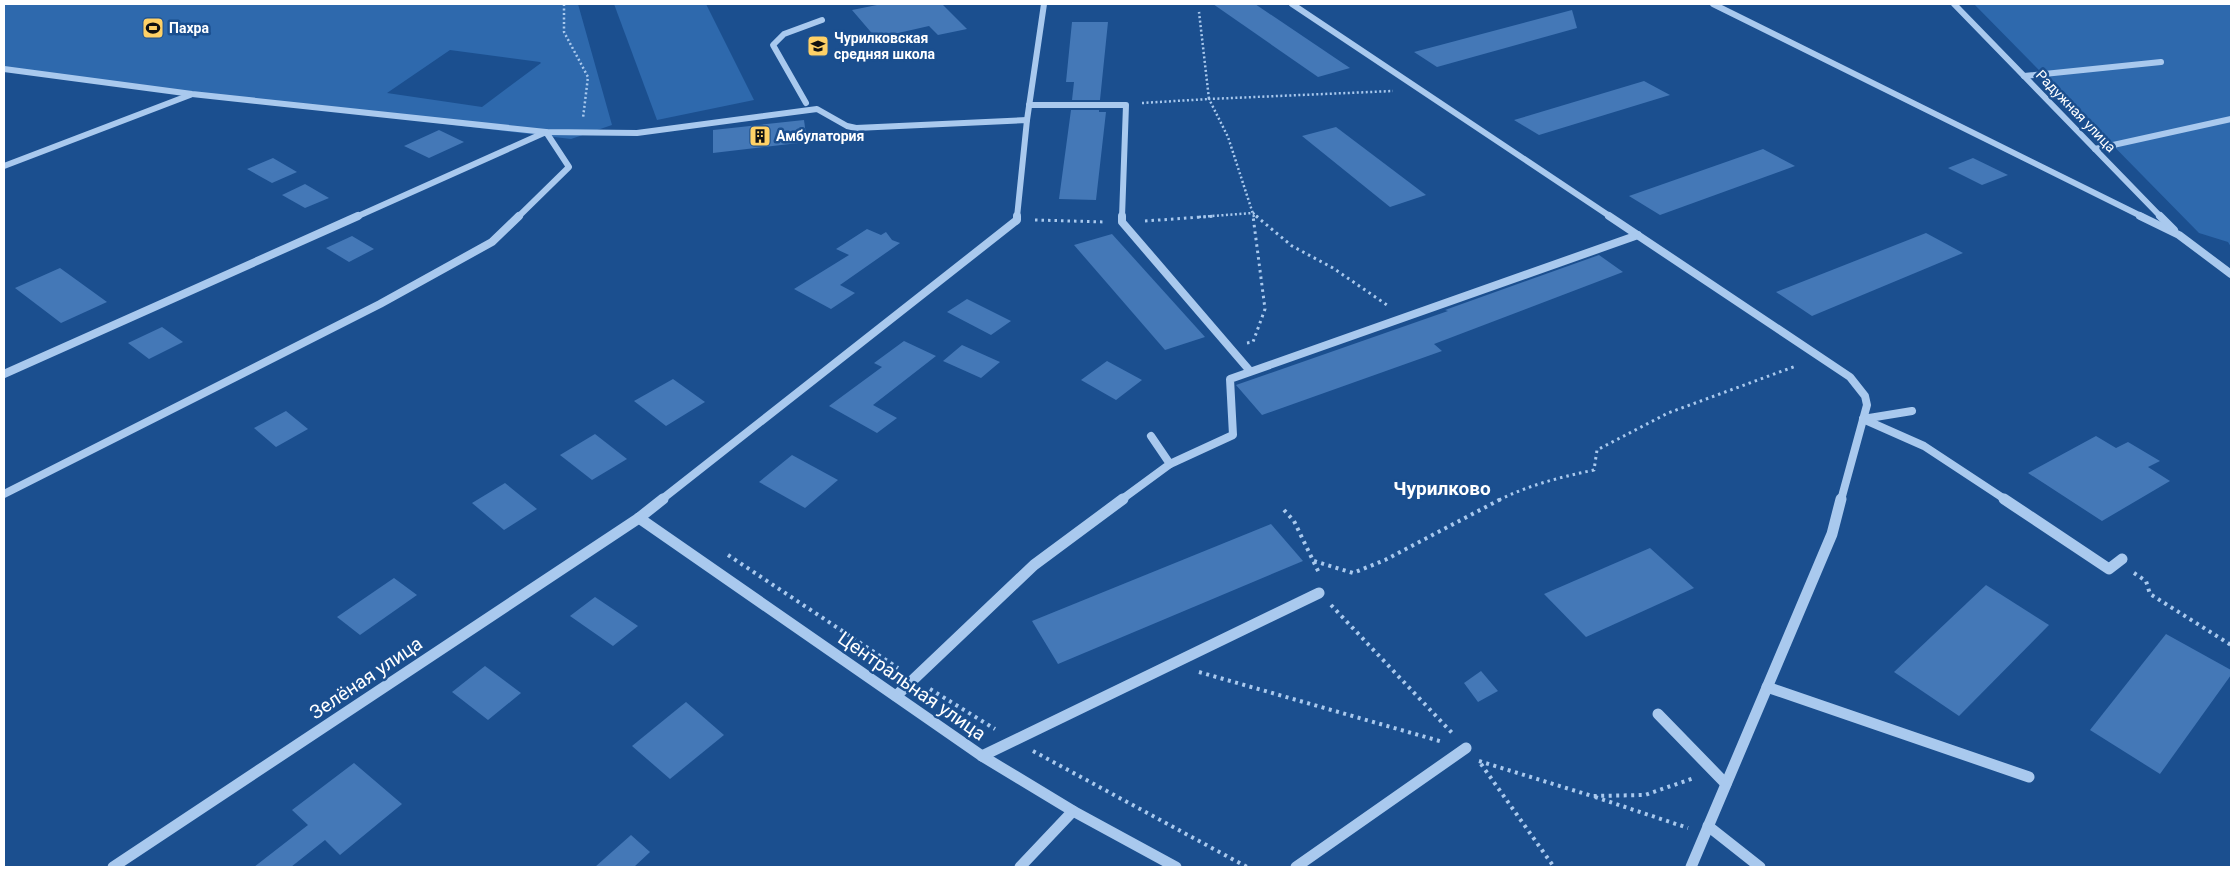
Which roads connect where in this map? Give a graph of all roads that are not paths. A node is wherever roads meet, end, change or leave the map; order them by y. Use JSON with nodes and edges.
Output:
{"nodes":[{"id":1,"x":1044,"y":4,"type":"edge"},
{"id":2,"x":1292,"y":4,"type":"edge"},
{"id":3,"x":1713,"y":4,"type":"edge"},
{"id":4,"x":1954,"y":4,"type":"edge"},
{"id":5,"x":822,"y":20,"type":"dead end"},
{"id":6,"x":2161,"y":62,"type":"dead end"},
{"id":7,"x":4,"y":69,"type":"edge"},
{"id":8,"x":19,"y":71,"type":"junction"},
{"id":9,"x":4,"y":76,"type":"edge"},
{"id":10,"x":2024,"y":76,"type":"junction"},
{"id":11,"x":192,"y":94,"type":"junction"},
{"id":12,"x":806,"y":102,"type":"dead end"},
{"id":13,"x":1029,"y":104,"type":"junction"},
{"id":14,"x":2231,"y":119,"type":"edge"},
{"id":15,"x":1027,"y":120,"type":"junction"},
{"id":16,"x":546,"y":132,"type":"junction"},
{"id":17,"x":2095,"y":149,"type":"junction"},
{"id":18,"x":4,"y":166,"type":"edge"},
{"id":19,"x":1638,"y":235,"type":"junction"},
{"id":20,"x":2179,"y":235,"type":"junction"},
{"id":21,"x":2231,"y":274,"type":"edge"},
{"id":22,"x":1402,"y":316,"type":"joint"},
{"id":23,"x":1250,"y":371,"type":"junction"},
{"id":24,"x":4,"y":374,"type":"edge"},
{"id":25,"x":1912,"y":411,"type":"dead end"},
{"id":26,"x":1863,"y":419,"type":"junction"},
{"id":27,"x":1151,"y":436,"type":"dead end"},
{"id":28,"x":1170,"y":464,"type":"junction"},
{"id":29,"x":4,"y":494,"type":"edge"},
{"id":30,"x":639,"y":518,"type":"junction"},
{"id":31,"x":2122,"y":559,"type":"dead end"},
{"id":32,"x":1319,"y":593,"type":"road end"},
{"id":33,"x":1767,"y":687,"type":"junction"},
{"id":34,"x":896,"y":696,"type":"junction"},
{"id":35,"x":1658,"y":714,"type":"dead end"},
{"id":36,"x":1466,"y":748,"type":"road end"},
{"id":37,"x":982,"y":756,"type":"junction"},
{"id":38,"x":2029,"y":777,"type":"dead end"},
{"id":39,"x":1726,"y":784,"type":"junction"},
{"id":40,"x":1073,"y":811,"type":"junction"},
{"id":41,"x":1708,"y":826,"type":"junction"},
{"id":42,"x":113,"y":867,"type":"edge"},
{"id":43,"x":1020,"y":867,"type":"edge"},
{"id":44,"x":1176,"y":867,"type":"edge"},
{"id":45,"x":1296,"y":867,"type":"edge"},
{"id":46,"x":1691,"y":867,"type":"edge"},
{"id":47,"x":1760,"y":867,"type":"edge"}],
"edges":[{"from":1,"to":13,"type":"street"},
{"from":2,"to":19,"type":"street"},
{"from":3,"to":20,"type":"street"},
{"from":4,"to":10,"type":"street","name":"Радужная улица"},
{"from":5,"to":12,"type":"street"},
{"from":6,"to":10,"type":"street"},
{"from":7,"to":8,"type":"street"},
{"from":8,"to":9,"type":"street"},
{"from":8,"to":11,"type":"street"},
{"from":10,"to":17,"type":"street","name":"Радужная улица"},
{"from":11,"to":16,"type":"street"},
{"from":11,"to":18,"type":"street"},
{"from":13,"to":15,"type":"street"},
{"from":13,"to":23,"type":"street"},
{"from":14,"to":17,"type":"street"},
{"from":15,"to":16,"type":"street"},
{"from":15,"to":30,"type":"street"},
{"from":16,"to":24,"type":"street"},
{"from":16,"to":29,"type":"street"},
{"from":17,"to":20,"type":"street","name":"Радужная улица"},
{"from":19,"to":22,"type":"street"},
{"from":19,"to":26,"type":"street"},
{"from":20,"to":21,"type":"street"},
{"from":22,"to":23,"type":"street"},
{"from":23,"to":28,"type":"street"},
{"from":25,"to":26,"type":"street"},
{"from":26,"to":31,"type":"street"},
{"from":26,"to":33,"type":"street"},
{"from":27,"to":28,"type":"street"},
{"from":28,"to":34,"type":"street"},
{"from":30,"to":34,"type":"street","name":"Центральная улица"},
{"from":30,"to":42,"type":"street","name":"Зелёная улица"},
{"from":32,"to":37,"type":"street"},
{"from":33,"to":38,"type":"street"},
{"from":33,"to":39,"type":"street"},
{"from":34,"to":37,"type":"street","name":"Центральная улица"},
{"from":35,"to":39,"type":"street"},
{"from":36,"to":45,"type":"street"},
{"from":37,"to":40,"type":"street","name":"Центральная улица"},
{"from":39,"to":41,"type":"street"},
{"from":40,"to":43,"type":"street"},
{"from":40,"to":44,"type":"street","name":"Центральная улица"},
{"from":41,"to":46,"type":"street"},
{"from":41,"to":47,"type":"street"}]}
